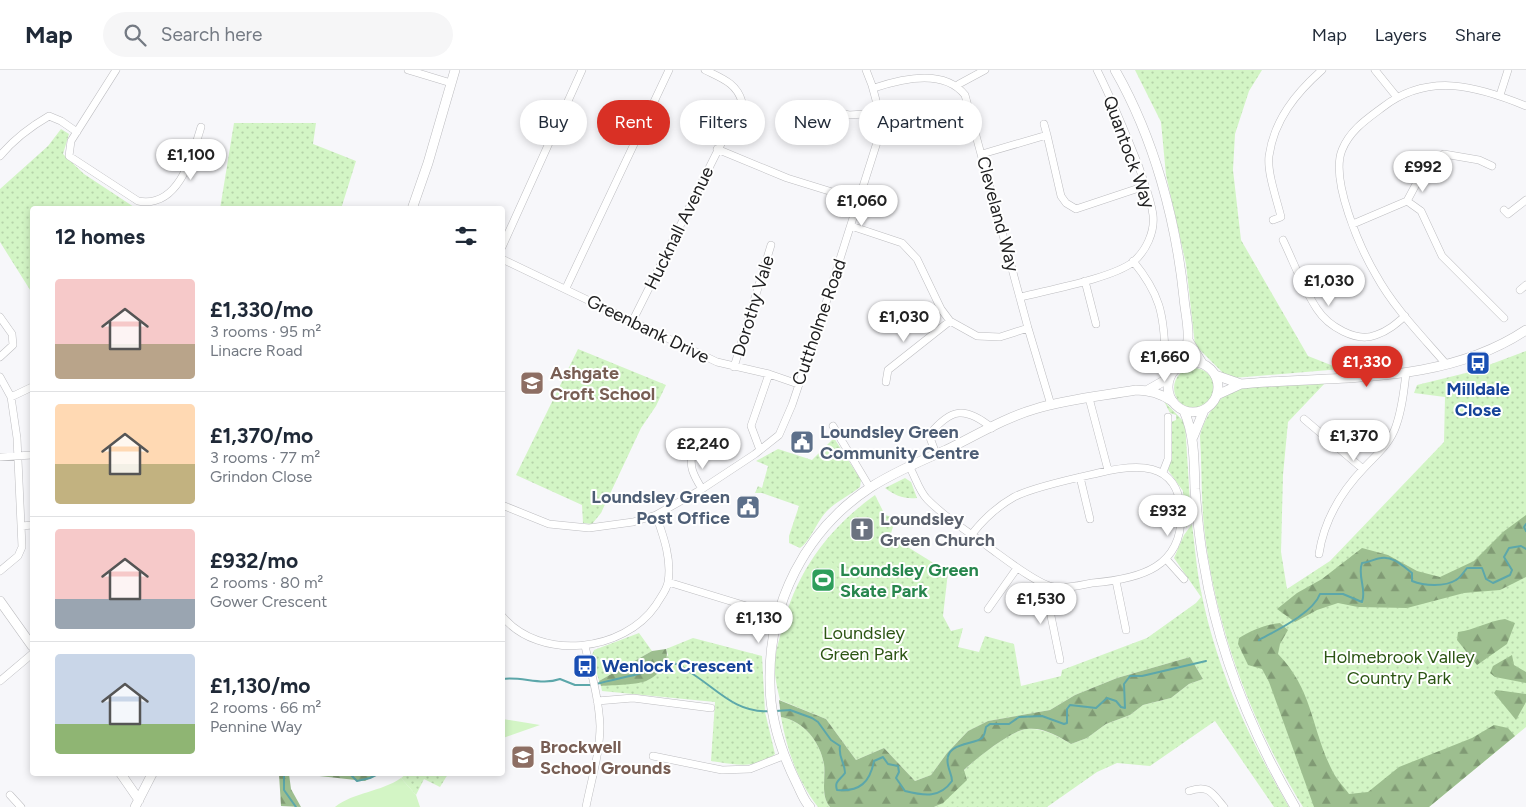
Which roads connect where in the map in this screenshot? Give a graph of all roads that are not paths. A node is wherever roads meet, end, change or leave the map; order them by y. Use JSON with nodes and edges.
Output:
{"nodes":[{"id":1,"x":116,"y":70,"type":"edge"},
{"id":2,"x":408,"y":70,"type":"edge"},
{"id":3,"x":455,"y":70,"type":"edge"},
{"id":4,"x":582,"y":70,"type":"edge"},
{"id":5,"x":669,"y":70,"type":"edge"},
{"id":6,"x":705,"y":70,"type":"edge"},
{"id":7,"x":866,"y":70,"type":"edge"},
{"id":8,"x":985,"y":70,"type":"edge"},
{"id":9,"x":1096,"y":70,"type":"edge"},
{"id":10,"x":1115,"y":70,"type":"edge"},
{"id":11,"x":1322,"y":70,"type":"edge"},
{"id":12,"x":1375,"y":70,"type":"edge"},
{"id":13,"x":1508,"y":70,"type":"edge"},
{"id":14,"x":451,"y":83,"type":"junction"},
{"id":15,"x":959,"y":84,"type":"junction"},
{"id":16,"x":874,"y":88,"type":"junction"},
{"id":17,"x":1500,"y":95,"type":"junction"},
{"id":18,"x":1396,"y":96,"type":"junction"},
{"id":19,"x":877,"y":100,"type":"edge"},
{"id":20,"x":1526,"y":106,"type":"edge"},
{"id":21,"x":1044,"y":124,"type":"dead end"},
{"id":22,"x":201,"y":127,"type":"dead end"},
{"id":23,"x":77,"y":132,"type":"junction"},
{"id":24,"x":1047,"y":135,"type":"junction"},
{"id":25,"x":876,"y":145,"type":"edge"},
{"id":26,"x":717,"y":149,"type":"junction"},
{"id":27,"x":982,"y":154,"type":"junction"},
{"id":28,"x":0,"y":156,"type":"edge"},
{"id":29,"x":1492,"y":166,"type":"dead end"},
{"id":30,"x":1145,"y":186,"type":"junction"},
{"id":31,"x":858,"y":200,"type":"junction"},
{"id":32,"x":1526,"y":200,"type":"edge"},
{"id":33,"x":1407,"y":201,"type":"junction"},
{"id":34,"x":413,"y":206,"type":"edge"},
{"id":35,"x":1504,"y":210,"type":"dead end"},
{"id":36,"x":1273,"y":220,"type":"dead end"},
{"id":37,"x":1353,"y":224,"type":"junction"},
{"id":38,"x":851,"y":226,"type":"junction"},
{"id":39,"x":505,"y":240,"type":"edge"},
{"id":40,"x":1283,"y":240,"type":"dead end"},
{"id":41,"x":771,"y":245,"type":"dead end"},
{"id":42,"x":505,"y":260,"type":"edge"},
{"id":43,"x":1133,"y":262,"type":"junction"},
{"id":44,"x":1085,"y":281,"type":"junction"},
{"id":45,"x":566,"y":288,"type":"junction"},
{"id":46,"x":1021,"y":297,"type":"junction"},
{"id":47,"x":1404,"y":316,"type":"junction"},
{"id":48,"x":0,"y":317,"type":"edge"},
{"id":49,"x":1504,"y":318,"type":"dead end"},
{"id":50,"x":633,"y":320,"type":"junction"},
{"id":51,"x":950,"y":321,"type":"junction"},
{"id":52,"x":1096,"y":324,"type":"dead end"},
{"id":53,"x":1028,"y":328,"type":"junction"},
{"id":54,"x":1526,"y":330,"type":"edge"},
{"id":55,"x":1188,"y":340,"type":"junction"},
{"id":56,"x":1165,"y":354,"type":"dead end"},
{"id":57,"x":0,"y":357,"type":"edge"},
{"id":58,"x":1202,"y":363,"type":"junction"},
{"id":59,"x":1446,"y":364,"type":"junction"},
{"id":60,"x":734,"y":367,"type":"junction"},
{"id":61,"x":1177,"y":367,"type":"junction"},
{"id":62,"x":1406,"y":373,"type":"junction"},
{"id":63,"x":769,"y":374,"type":"junction"},
{"id":64,"x":1216,"y":375,"type":"junction"},
{"id":65,"x":0,"y":377,"type":"edge"},
{"id":66,"x":1169,"y":378,"type":"junction"},
{"id":67,"x":886,"y":382,"type":"dead end"},
{"id":68,"x":798,"y":384,"type":"junction"},
{"id":69,"x":1242,"y":384,"type":"junction"},
{"id":70,"x":30,"y":388,"type":"edge"},
{"id":71,"x":1148,"y":390,"type":"junction"},
{"id":72,"x":1217,"y":395,"type":"junction"},
{"id":73,"x":11,"y":397,"type":"junction"},
{"id":74,"x":1089,"y":398,"type":"junction"},
{"id":75,"x":1172,"y":401,"type":"junction"},
{"id":76,"x":1051,"y":405,"type":"junction"},
{"id":77,"x":1184,"y":410,"type":"junction"},
{"id":78,"x":1204,"y":410,"type":"junction"},
{"id":79,"x":1168,"y":417,"type":"dead end"},
{"id":80,"x":1304,"y":419,"type":"dead end"},
{"id":81,"x":833,"y":426,"type":"dead end"},
{"id":82,"x":992,"y":428,"type":"junction"},
{"id":83,"x":1193,"y":437,"type":"junction"},
{"id":84,"x":760,"y":450,"type":"junction"},
{"id":85,"x":693,"y":451,"type":"dead end"},
{"id":86,"x":936,"y":454,"type":"junction"},
{"id":87,"x":18,"y":456,"type":"junction"},
{"id":88,"x":30,"y":456,"type":"edge"},
{"id":89,"x":0,"y":458,"type":"edge"},
{"id":90,"x":910,"y":466,"type":"junction"},
{"id":91,"x":1363,"y":469,"type":"junction"},
{"id":92,"x":1108,"y":470,"type":"junction"},
{"id":93,"x":1163,"y":472,"type":"junction"},
{"id":94,"x":1080,"y":477,"type":"junction"},
{"id":95,"x":870,"y":488,"type":"junction"},
{"id":96,"x":702,"y":489,"type":"junction"},
{"id":97,"x":505,"y":506,"type":"edge"},
{"id":98,"x":656,"y":515,"type":"junction"},
{"id":99,"x":1090,"y":519,"type":"dead end"},
{"id":100,"x":22,"y":526,"type":"junction"},
{"id":101,"x":30,"y":526,"type":"edge"},
{"id":102,"x":972,"y":534,"type":"junction"},
{"id":103,"x":1319,"y":554,"type":"dead end"},
{"id":104,"x":1166,"y":559,"type":"junction"},
{"id":105,"x":1017,"y":568,"type":"junction"},
{"id":106,"x":0,"y":571,"type":"edge"},
{"id":107,"x":1184,"y":579,"type":"dead end"},
{"id":108,"x":1116,"y":581,"type":"junction"},
{"id":109,"x":668,"y":582,"type":"junction"},
{"id":110,"x":1054,"y":587,"type":"junction"},
{"id":111,"x":0,"y":601,"type":"edge"},
{"id":112,"x":988,"y":609,"type":"dead end"},
{"id":113,"x":776,"y":615,"type":"junction"},
{"id":114,"x":505,"y":619,"type":"edge"},
{"id":115,"x":1126,"y":630,"type":"dead end"},
{"id":116,"x":30,"y":643,"type":"edge"},
{"id":117,"x":584,"y":646,"type":"junction"},
{"id":118,"x":30,"y":656,"type":"edge"},
{"id":119,"x":1060,"y":660,"type":"dead end"},
{"id":120,"x":0,"y":681,"type":"edge"},
{"id":121,"x":597,"y":700,"type":"junction"},
{"id":122,"x":711,"y":708,"type":"dead end"},
{"id":123,"x":653,"y":756,"type":"dead end"},
{"id":124,"x":783,"y":756,"type":"junction"},
{"id":125,"x":122,"y":776,"type":"edge"},
{"id":126,"x":151,"y":776,"type":"edge"},
{"id":127,"x":1189,"y":791,"type":"dead end"},
{"id":128,"x":10,"y":795,"type":"dead end"},
{"id":129,"x":137,"y":803,"type":"edge"},
{"id":130,"x":21,"y":807,"type":"edge"},
{"id":131,"x":586,"y":807,"type":"edge"},
{"id":132,"x":810,"y":807,"type":"edge"},
{"id":133,"x":1224,"y":807,"type":"edge"},
{"id":134,"x":1295,"y":807,"type":"edge"}],
"edges":[{"from":1,"to":23,"type":"street"},
{"from":2,"to":14,"type":"street"},
{"from":3,"to":14,"type":"street"},
{"from":4,"to":39,"type":"street"},
{"from":5,"to":45,"type":"street"},
{"from":6,"to":26,"type":"street","name":"Hucknall Avenue"},
{"from":7,"to":16,"type":"street","name":"Cuttholme Road"},
{"from":8,"to":15,"type":"street"},
{"from":9,"to":30,"type":"street","name":"Quantock Way"},
{"from":10,"to":55,"type":"street"},
{"from":11,"to":36,"type":"street"},
{"from":12,"to":18,"type":"street"},
{"from":13,"to":17,"type":"street"},
{"from":14,"to":34,"type":"street"},
{"from":15,"to":16,"type":"street"},
{"from":15,"to":27,"type":"street","name":"Cleveland Way"},
{"from":16,"to":19,"type":"street","name":"Cuttholme Road"},
{"from":17,"to":18,"type":"street"},
{"from":17,"to":20,"type":"street"},
{"from":18,"to":37,"type":"street"},
{"from":21,"to":24,"type":"street"},
{"from":22,"to":23,"type":"street"},
{"from":23,"to":28,"type":"street"},
{"from":24,"to":27,"type":"street"},
{"from":24,"to":30,"type":"street"},
{"from":25,"to":31,"type":"street","name":"Cuttholme Road"},
{"from":26,"to":31,"type":"street"},
{"from":26,"to":50,"type":"street","name":"Hucknall Avenue"},
{"from":27,"to":46,"type":"street","name":"Cleveland Way"},
{"from":29,"to":33,"type":"street"},
{"from":30,"to":43,"type":"street","name":"Quantock Way"},
{"from":31,"to":38,"type":"street","name":"Cuttholme Road"},
{"from":32,"to":35,"type":"street"},
{"from":33,"to":37,"type":"street"},
{"from":33,"to":49,"type":"street"},
{"from":37,"to":47,"type":"street"},
{"from":38,"to":51,"type":"street"},
{"from":38,"to":68,"type":"street","name":"Cuttholme Road"},
{"from":40,"to":47,"type":"street"},
{"from":41,"to":60,"type":"street","name":"Dorothy Vale"},
{"from":42,"to":45,"type":"street","name":"Greenbank Drive"},
{"from":43,"to":44,"type":"street","name":"Quantock Way"},
{"from":43,"to":56,"type":"street"},
{"from":44,"to":46,"type":"street","name":"Quantock Way"},
{"from":44,"to":52,"type":"street"},
{"from":45,"to":50,"type":"street","name":"Greenbank Drive"},
{"from":46,"to":53,"type":"street","name":"Cleveland Way"},
{"from":47,"to":59,"type":"street"},
{"from":48,"to":57,"type":"street"},
{"from":50,"to":60,"type":"street","name":"Greenbank Drive"},
{"from":51,"to":53,"type":"street"},
{"from":51,"to":67,"type":"street"},
{"from":53,"to":76,"type":"street","name":"Cleveland Way"},
{"from":54,"to":59,"type":"street"},
{"from":55,"to":58,"type":"street"},
{"from":55,"to":61,"type":"street"},
{"from":58,"to":61,"type":"street"},
{"from":58,"to":64,"type":"street"},
{"from":59,"to":62,"type":"street"},
{"from":60,"to":63,"type":"street","name":"Greenbank Drive"},
{"from":61,"to":66,"type":"street"},
{"from":62,"to":69,"type":"street"},
{"from":62,"to":91,"type":"street"},
{"from":63,"to":68,"type":"street","name":"Greenbank Drive"},
{"from":63,"to":84,"type":"street","name":"Cuttholme Road"},
{"from":64,"to":69,"type":"street"},
{"from":64,"to":72,"type":"street"},
{"from":65,"to":73,"type":"street"},
{"from":66,"to":71,"type":"street"},
{"from":66,"to":75,"type":"street"},
{"from":68,"to":84,"type":"street","name":"Cuttholme Road"},
{"from":69,"to":72,"type":"street"},
{"from":70,"to":73,"type":"street"},
{"from":71,"to":74,"type":"street"},
{"from":71,"to":75,"type":"street"},
{"from":72,"to":78,"type":"street"},
{"from":73,"to":87,"type":"street"},
{"from":74,"to":76,"type":"street"},
{"from":74,"to":92,"type":"street"},
{"from":75,"to":77,"type":"street"},
{"from":76,"to":82,"type":"street"},
{"from":77,"to":78,"type":"street"},
{"from":77,"to":83,"type":"street"},
{"from":78,"to":83,"type":"street"},
{"from":79,"to":93,"type":"street"},
{"from":80,"to":91,"type":"street"},
{"from":81,"to":95,"type":"street"},
{"from":82,"to":86,"type":"street"},
{"from":82,"to":86,"type":"street"},
{"from":83,"to":134,"type":"street"},
{"from":84,"to":96,"type":"street","name":"Cuttholme Road"},
{"from":85,"to":96,"type":"street"},
{"from":86,"to":90,"type":"street"},
{"from":87,"to":88,"type":"street"},
{"from":87,"to":89,"type":"street"},
{"from":87,"to":100,"type":"street"},
{"from":90,"to":95,"type":"street"},
{"from":90,"to":102,"type":"street"},
{"from":91,"to":103,"type":"street"},
{"from":92,"to":93,"type":"street"},
{"from":92,"to":94,"type":"street"},
{"from":93,"to":104,"type":"street"},
{"from":94,"to":99,"type":"street"},
{"from":94,"to":102,"type":"street"},
{"from":95,"to":113,"type":"street"},
{"from":96,"to":98,"type":"street","name":"Cuttholme Road"},
{"from":97,"to":98,"type":"street","name":"Cuttholme Road"},
{"from":98,"to":109,"type":"street"},
{"from":100,"to":101,"type":"street"},
{"from":100,"to":106,"type":"street"},
{"from":102,"to":105,"type":"street"},
{"from":104,"to":107,"type":"street"},
{"from":104,"to":108,"type":"street"},
{"from":105,"to":110,"type":"street"},
{"from":105,"to":112,"type":"street"},
{"from":108,"to":110,"type":"street"},
{"from":108,"to":115,"type":"street"},
{"from":109,"to":113,"type":"street"},
{"from":109,"to":117,"type":"street"},
{"from":110,"to":119,"type":"street"},
{"from":111,"to":116,"type":"street"},
{"from":113,"to":124,"type":"street"},
{"from":114,"to":117,"type":"street"},
{"from":117,"to":121,"type":"street"},
{"from":118,"to":120,"type":"street"},
{"from":121,"to":122,"type":"street"},
{"from":121,"to":131,"type":"street"},
{"from":123,"to":124,"type":"street"},
{"from":124,"to":132,"type":"street"},
{"from":125,"to":129,"type":"street"},
{"from":126,"to":129,"type":"street"},
{"from":127,"to":133,"type":"street"},
{"from":128,"to":130,"type":"street"}]}
